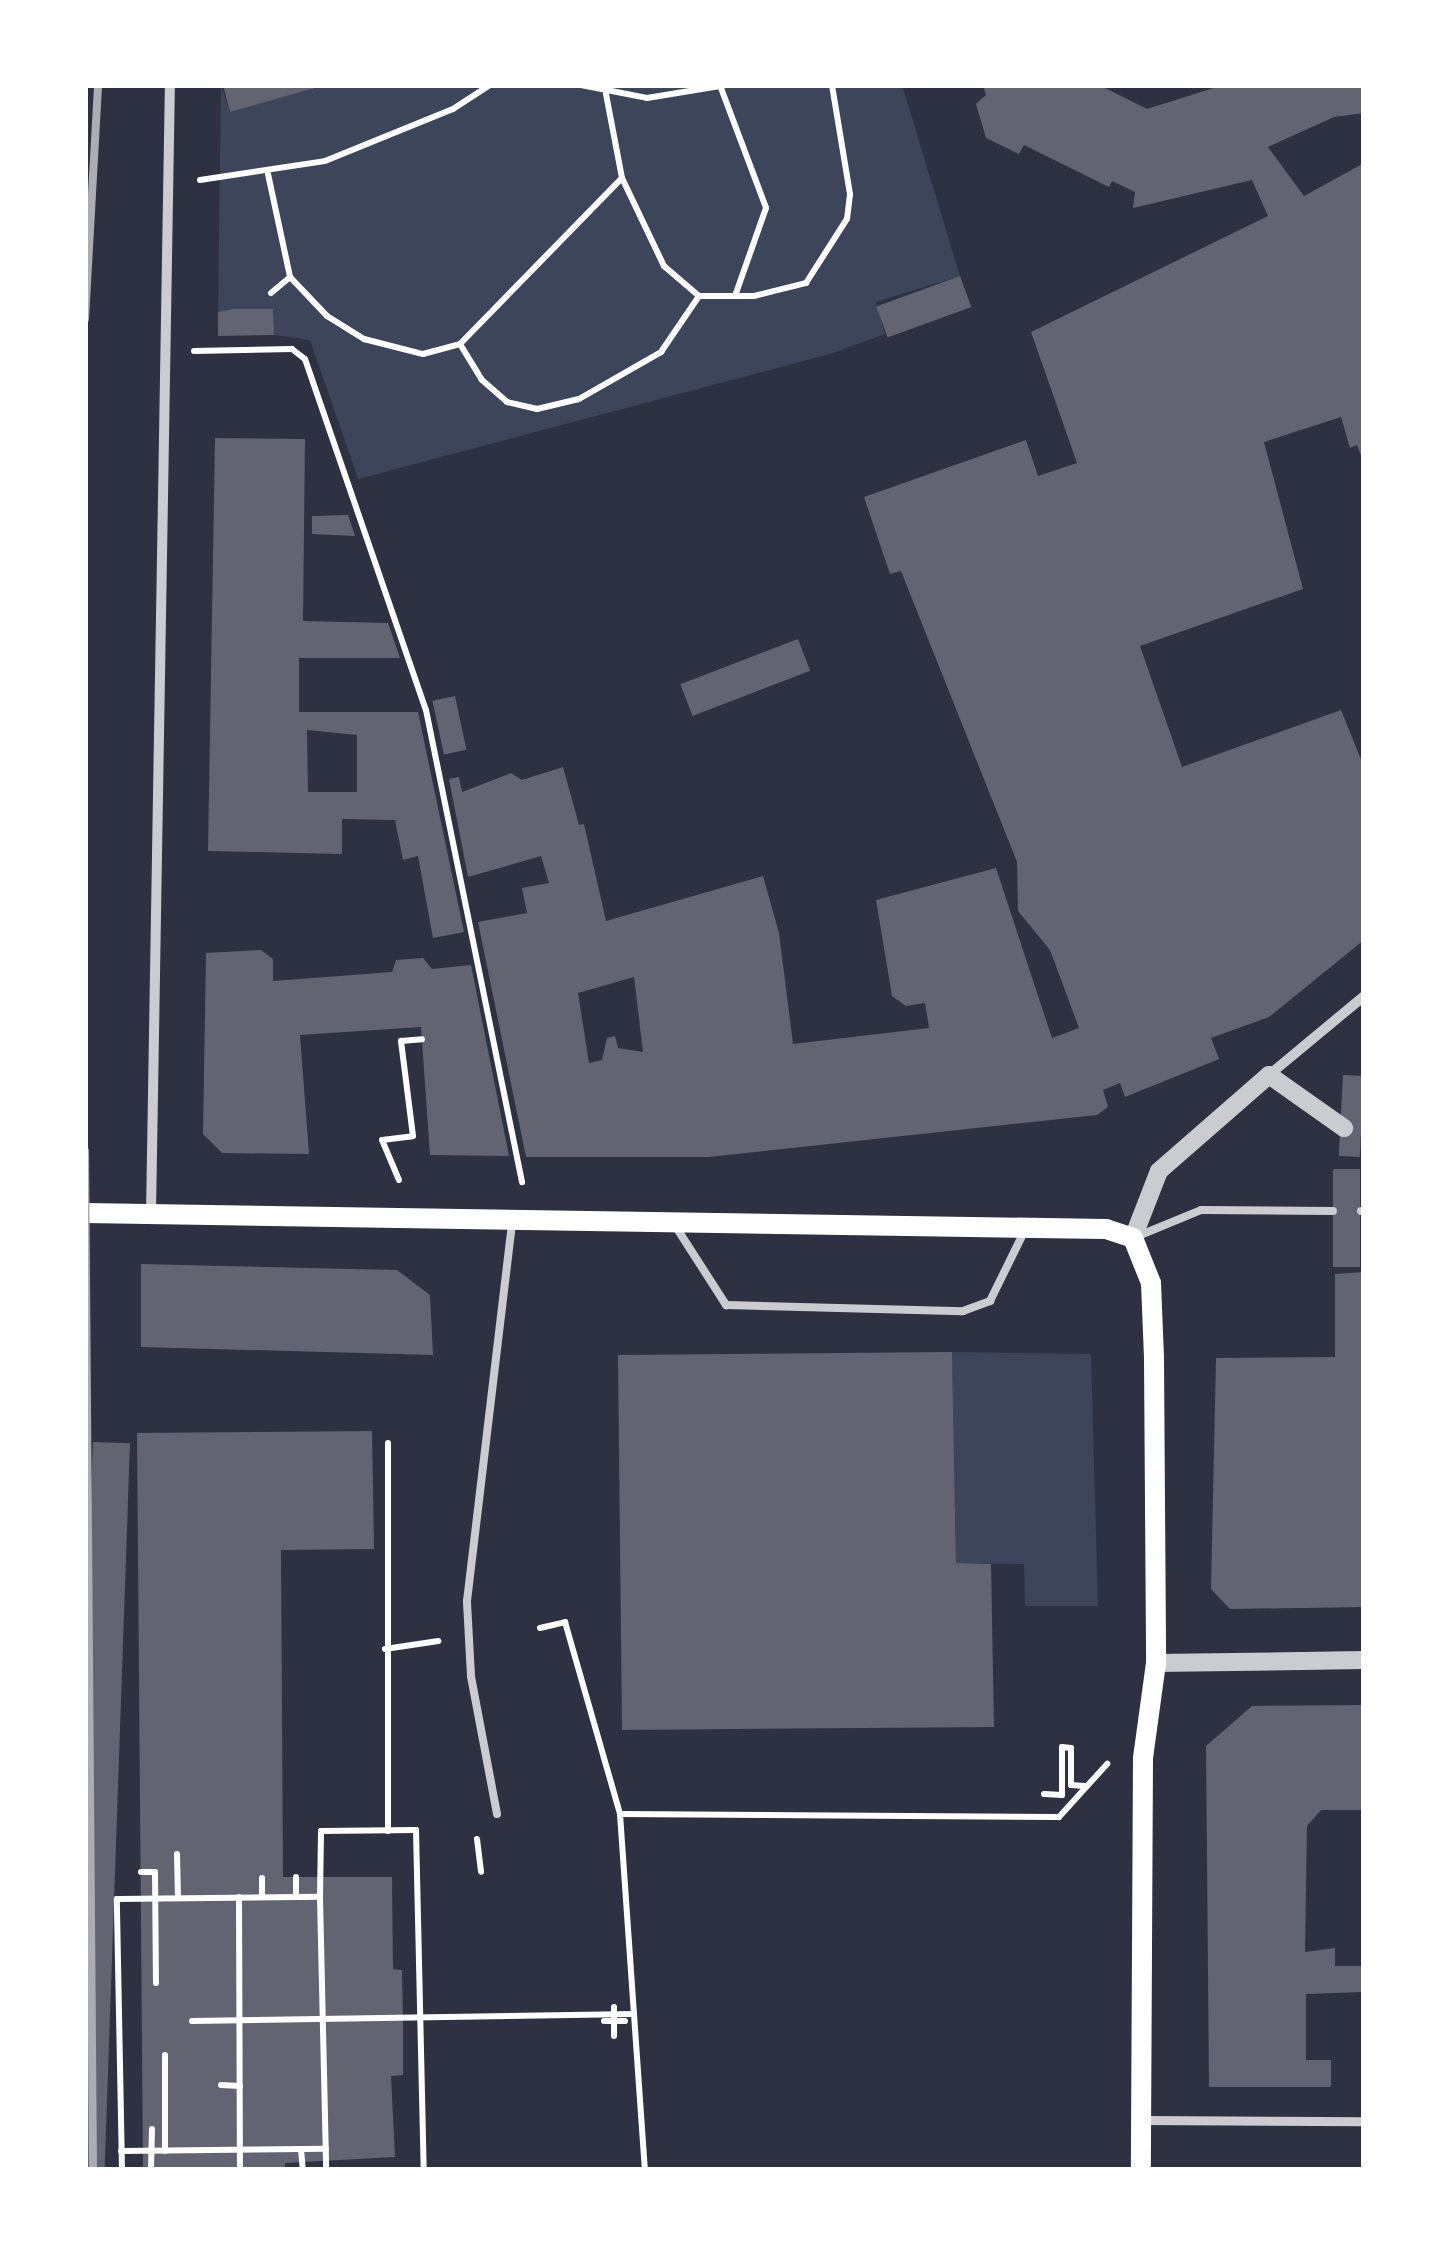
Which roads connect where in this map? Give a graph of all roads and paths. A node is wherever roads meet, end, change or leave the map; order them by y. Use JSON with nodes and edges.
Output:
{"nodes":[{"id":1,"x":170,"y":85,"type":"edge"},
{"id":2,"x":490,"y":85,"type":"edge"},
{"id":3,"x":581,"y":85,"type":"edge"},
{"id":4,"x":832,"y":85,"type":"edge"},
{"id":5,"x":724,"y":86,"type":"edge"},
{"id":6,"x":606,"y":94,"type":"junction"},
{"id":7,"x":268,"y":174,"type":"junction"},
{"id":8,"x":622,"y":178,"type":"junction"},
{"id":9,"x":168,"y":180,"type":"junction"},
{"id":10,"x":290,"y":277,"type":"junction"},
{"id":11,"x":271,"y":293,"type":"dead end"},
{"id":12,"x":699,"y":296,"type":"junction"},
{"id":13,"x":735,"y":296,"type":"junction"},
{"id":14,"x":460,"y":344,"type":"junction"},
{"id":15,"x":163,"y":352,"type":"junction"},
{"id":16,"x":1364,"y":996,"type":"edge"},
{"id":17,"x":422,"y":1038,"type":"dead end"},
{"id":18,"x":1269,"y":1075,"type":"junction"},
{"id":19,"x":1344,"y":1128,"type":"dead end"},
{"id":20,"x":1334,"y":1211,"type":"dead end"},
{"id":21,"x":85,"y":1213,"type":"edge"},
{"id":22,"x":151,"y":1213,"type":"junction"},
{"id":23,"x":419,"y":1215,"type":"junction"},
{"id":24,"x":521,"y":1217,"type":"junction"},
{"id":25,"x":676,"y":1227,"type":"junction"},
{"id":26,"x":1026,"y":1230,"type":"junction"},
{"id":27,"x":1134,"y":1238,"type":"junction"},
{"id":28,"x":388,"y":1443,"type":"dead end"},
{"id":29,"x":540,"y":1628,"type":"dead end"},
{"id":30,"x":453,"y":1638,"type":"dead end"},
{"id":31,"x":385,"y":1649,"type":"junction"},
{"id":32,"x":1364,"y":1660,"type":"edge"},
{"id":33,"x":1156,"y":1663,"type":"junction"},
{"id":34,"x":1044,"y":1794,"type":"dead end"},
{"id":35,"x":498,"y":1814,"type":"dead end"},
{"id":36,"x":620,"y":1814,"type":"junction"},
{"id":37,"x":388,"y":1831,"type":"junction"},
{"id":38,"x":177,"y":1854,"type":"dead end"},
{"id":39,"x":141,"y":1872,"type":"dead end"},
{"id":40,"x":262,"y":1878,"type":"dead end"},
{"id":41,"x":296,"y":1878,"type":"dead end"},
{"id":42,"x":262,"y":1896,"type":"junction"},
{"id":43,"x":320,"y":1896,"type":"junction"},
{"id":44,"x":296,"y":1897,"type":"junction"},
{"id":45,"x":155,"y":1898,"type":"junction"},
{"id":46,"x":178,"y":1898,"type":"junction"},
{"id":47,"x":239,"y":1898,"type":"junction"},
{"id":48,"x":322,"y":1948,"type":"junction"},
{"id":49,"x":336,"y":1948,"type":"dead end"},
{"id":50,"x":156,"y":1983,"type":"dead end"},
{"id":51,"x":614,"y":2007,"type":"dead end"},
{"id":52,"x":634,"y":2014,"type":"junction"},
{"id":53,"x":323,"y":2020,"type":"junction"},
{"id":54,"x":422,"y":2020,"type":"junction"},
{"id":55,"x":239,"y":2021,"type":"junction"},
{"id":56,"x":604,"y":2021,"type":"dead end"},
{"id":57,"x":614,"y":2021,"type":"junction"},
{"id":58,"x":625,"y":2021,"type":"dead end"},
{"id":59,"x":192,"y":2022,"type":"dead end"},
{"id":60,"x":614,"y":2036,"type":"dead end"},
{"id":61,"x":164,"y":2056,"type":"dead end"},
{"id":62,"x":221,"y":2086,"type":"dead end"},
{"id":63,"x":240,"y":2086,"type":"junction"},
{"id":64,"x":1141,"y":2120,"type":"junction"},
{"id":65,"x":1364,"y":2121,"type":"edge"},
{"id":66,"x":152,"y":2129,"type":"dead end"},
{"id":67,"x":300,"y":2149,"type":"junction"},
{"id":68,"x":326,"y":2149,"type":"junction"},
{"id":69,"x":151,"y":2150,"type":"junction"},
{"id":70,"x":121,"y":2151,"type":"junction"},
{"id":71,"x":165,"y":2151,"type":"junction"},
{"id":72,"x":240,"y":2151,"type":"junction"},
{"id":73,"x":122,"y":2170,"type":"edge"},
{"id":74,"x":151,"y":2170,"type":"edge"},
{"id":75,"x":240,"y":2170,"type":"edge"},
{"id":76,"x":303,"y":2170,"type":"edge"},
{"id":77,"x":326,"y":2170,"type":"edge"},
{"id":78,"x":424,"y":2170,"type":"edge"},
{"id":79,"x":645,"y":2170,"type":"edge"},
{"id":80,"x":1142,"y":2170,"type":"edge"}],
"edges":[{"from":1,"to":9,"type":"street"},
{"from":2,"to":7,"type":"path"},
{"from":3,"to":6,"type":"path"},
{"from":4,"to":13,"type":"path"},
{"from":5,"to":6,"type":"path"},
{"from":5,"to":13,"type":"path"},
{"from":6,"to":8,"type":"path"},
{"from":7,"to":9,"type":"path"},
{"from":7,"to":10,"type":"path"},
{"from":8,"to":12,"type":"path"},
{"from":8,"to":14,"type":"path"},
{"from":9,"to":15,"type":"street"},
{"from":10,"to":11,"type":"path"},
{"from":10,"to":14,"type":"path"},
{"from":12,"to":13,"type":"path"},
{"from":12,"to":14,"type":"path"},
{"from":15,"to":22,"type":"street"},
{"from":15,"to":24,"type":"path"},
{"from":16,"to":18,"type":"street"},
{"from":17,"to":23,"type":"path"},
{"from":18,"to":19,"type":"street"},
{"from":18,"to":27,"type":"street"},
{"from":20,"to":27,"type":"lane"},
{"from":21,"to":22,"type":"main road"},
{"from":22,"to":23,"type":"main road"},
{"from":23,"to":24,"type":"main road"},
{"from":24,"to":25,"type":"main road"},
{"from":24,"to":35,"type":"lane"},
{"from":25,"to":26,"type":"main road"},
{"from":25,"to":26,"type":"lane"},
{"from":26,"to":27,"type":"main road"},
{"from":27,"to":33,"type":"main road"},
{"from":28,"to":31,"type":"path"},
{"from":29,"to":36,"type":"path"},
{"from":30,"to":31,"type":"path"},
{"from":31,"to":37,"type":"path"},
{"from":32,"to":33,"type":"street"},
{"from":33,"to":64,"type":"main road"},
{"from":34,"to":36,"type":"path"},
{"from":36,"to":52,"type":"path"},
{"from":37,"to":43,"type":"path"},
{"from":37,"to":54,"type":"path"},
{"from":38,"to":46,"type":"path"},
{"from":39,"to":45,"type":"path"},
{"from":40,"to":42,"type":"path"},
{"from":41,"to":44,"type":"path"},
{"from":42,"to":44,"type":"path"},
{"from":42,"to":47,"type":"path"},
{"from":43,"to":44,"type":"path"},
{"from":43,"to":48,"type":"path"},
{"from":45,"to":46,"type":"path"},
{"from":45,"to":50,"type":"path"},
{"from":45,"to":70,"type":"path"},
{"from":46,"to":47,"type":"path"},
{"from":47,"to":55,"type":"path"},
{"from":48,"to":49,"type":"path"},
{"from":48,"to":53,"type":"path"},
{"from":51,"to":57,"type":"path"},
{"from":52,"to":54,"type":"path"},
{"from":52,"to":79,"type":"path"},
{"from":53,"to":54,"type":"path"},
{"from":53,"to":55,"type":"path"},
{"from":53,"to":68,"type":"path"},
{"from":54,"to":78,"type":"path"},
{"from":55,"to":59,"type":"path"},
{"from":55,"to":63,"type":"path"},
{"from":56,"to":57,"type":"path"},
{"from":57,"to":58,"type":"path"},
{"from":57,"to":60,"type":"path"},
{"from":61,"to":71,"type":"path"},
{"from":62,"to":63,"type":"path"},
{"from":63,"to":72,"type":"path"},
{"from":64,"to":65,"type":"street"},
{"from":64,"to":80,"type":"main road"},
{"from":66,"to":69,"type":"path"},
{"from":67,"to":68,"type":"path"},
{"from":67,"to":72,"type":"path"},
{"from":67,"to":76,"type":"path"},
{"from":68,"to":77,"type":"path"},
{"from":69,"to":70,"type":"path"},
{"from":69,"to":71,"type":"path"},
{"from":69,"to":74,"type":"path"},
{"from":70,"to":73,"type":"path"},
{"from":71,"to":72,"type":"path"},
{"from":72,"to":75,"type":"path"}]}
